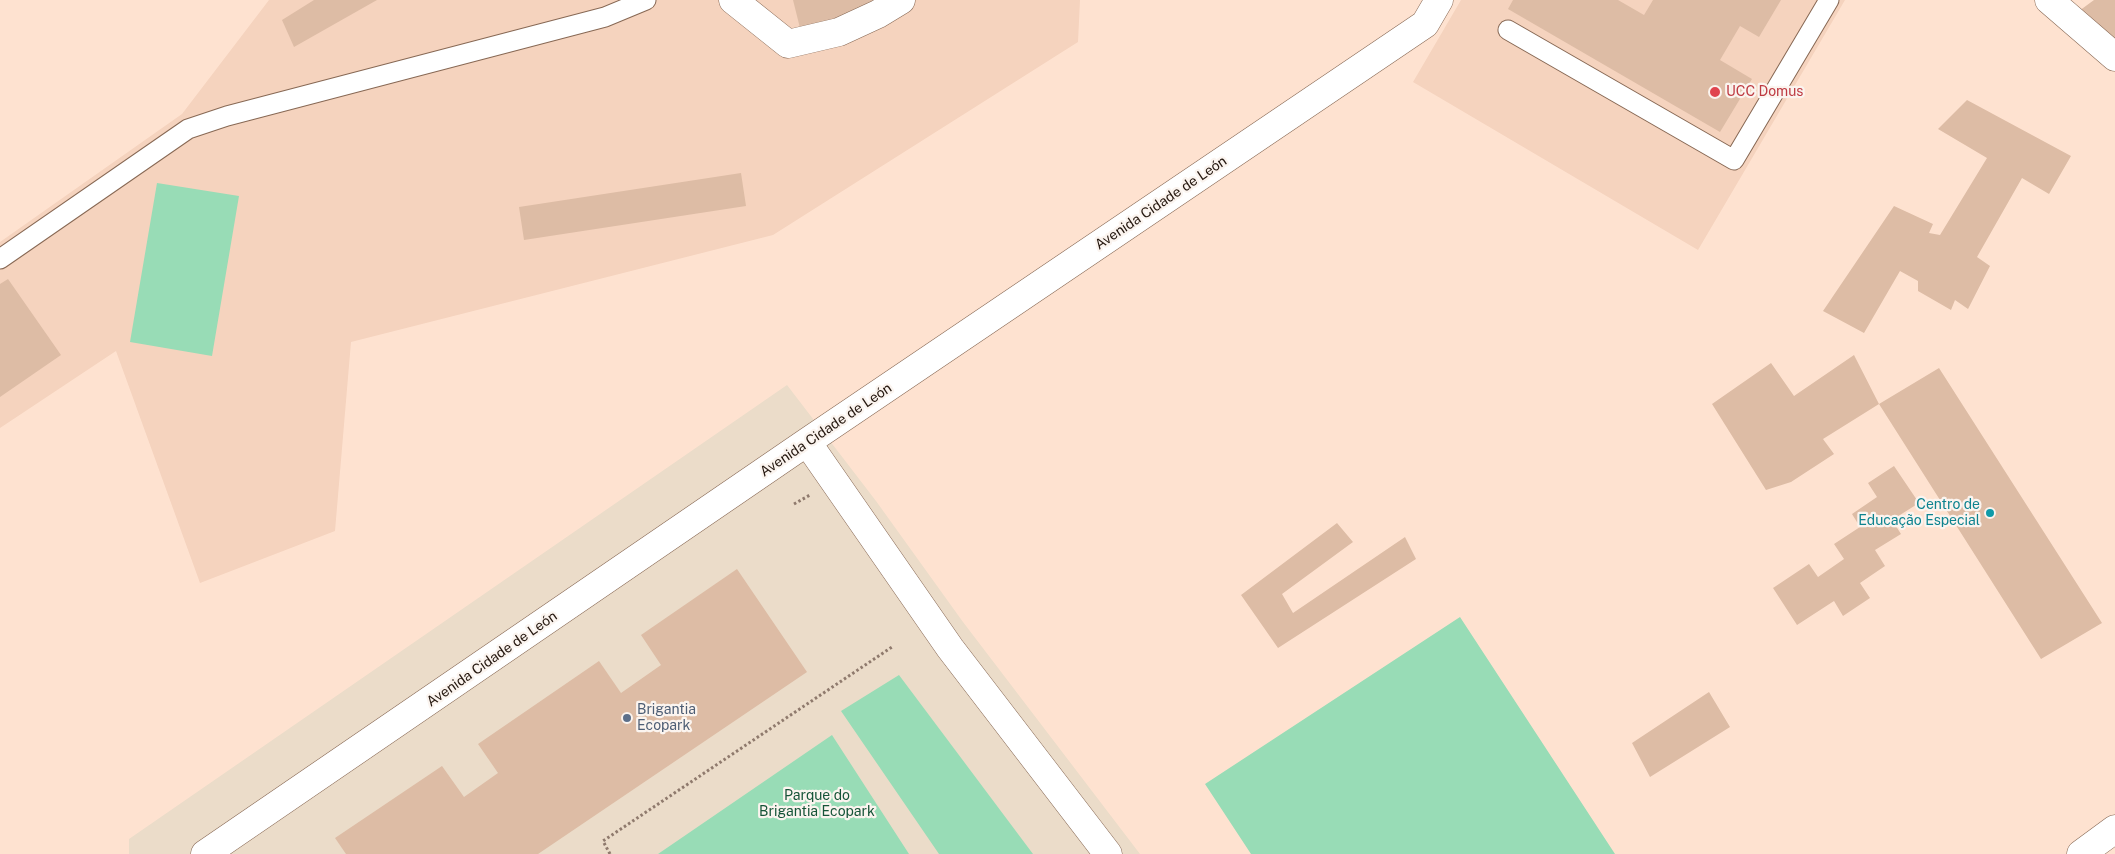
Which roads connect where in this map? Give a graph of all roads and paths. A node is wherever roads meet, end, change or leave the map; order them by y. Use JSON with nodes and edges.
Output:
{"nodes":[{"id":1,"x":646,"y":0,"type":"edge"},
{"id":2,"x":733,"y":0,"type":"edge"},
{"id":3,"x":901,"y":0,"type":"edge"},
{"id":4,"x":1439,"y":0,"type":"edge"},
{"id":5,"x":1829,"y":0,"type":"edge"},
{"id":6,"x":2049,"y":0,"type":"edge"},
{"id":7,"x":1508,"y":30,"type":"dead end"},
{"id":8,"x":2115,"y":57,"type":"edge"},
{"id":9,"x":0,"y":259,"type":"edge"},
{"id":10,"x":807,"y":442,"type":"junction"},
{"id":11,"x":892,"y":647,"type":"dead end"},
{"id":12,"x":2115,"y":829,"type":"edge"},
{"id":13,"x":205,"y":854,"type":"edge"},
{"id":14,"x":610,"y":854,"type":"edge"},
{"id":15,"x":1108,"y":854,"type":"edge"},
{"id":16,"x":2082,"y":854,"type":"edge"}],
"edges":[{"from":1,"to":9,"type":"lane"},
{"from":2,"to":3,"type":"street"},
{"from":4,"to":10,"type":"street","name":"Avenida Cidade de León"},
{"from":5,"to":7,"type":"lane"},
{"from":6,"to":8,"type":"street"},
{"from":10,"to":13,"type":"street","name":"Avenida Cidade de León"},
{"from":10,"to":15,"type":"street"},
{"from":11,"to":14,"type":"path"},
{"from":12,"to":16,"type":"street"}]}
